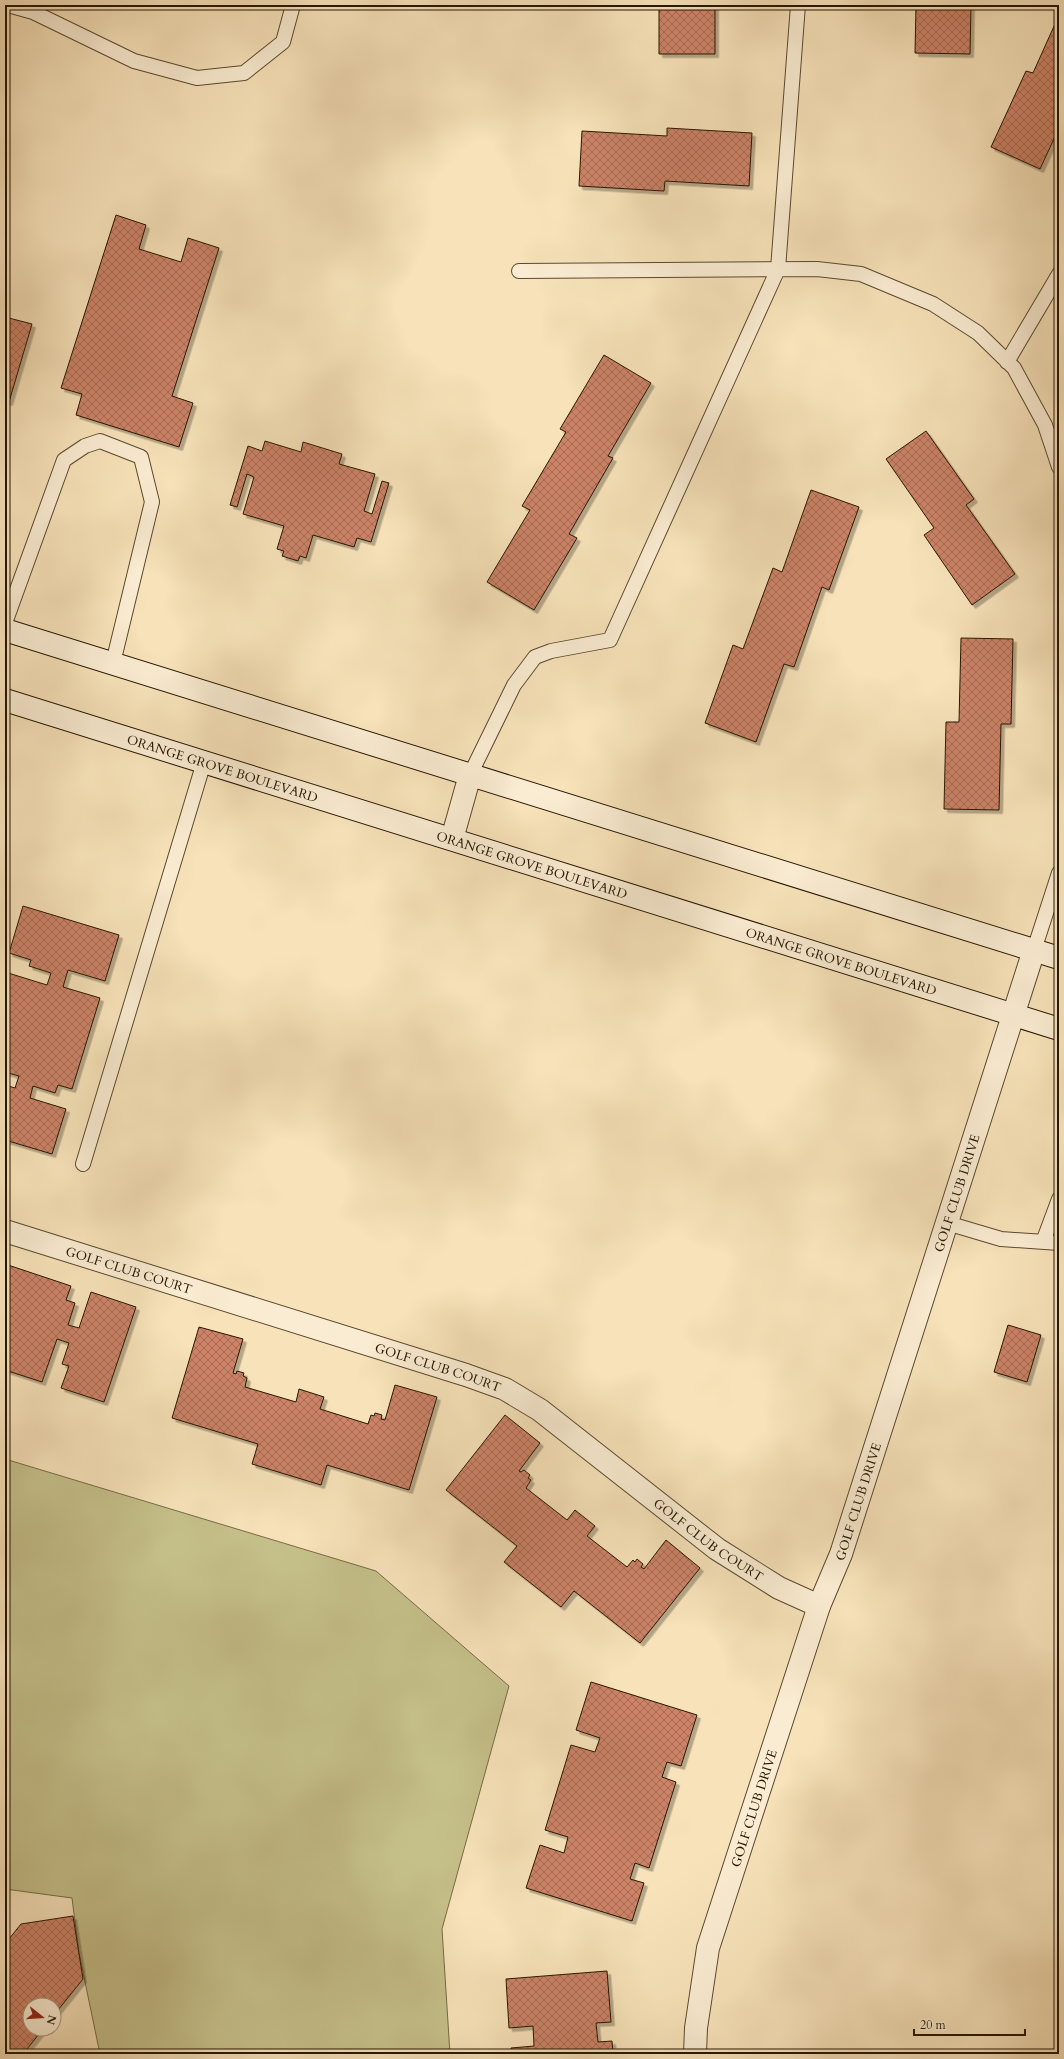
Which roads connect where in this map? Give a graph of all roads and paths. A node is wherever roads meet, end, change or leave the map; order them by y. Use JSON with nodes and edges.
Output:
{"nodes":[{"id":1,"x":8,"y":5,"type":"edge"},
{"id":2,"x":294,"y":5,"type":"edge"},
{"id":3,"x":798,"y":5,"type":"edge"},
{"id":4,"x":35,"y":9,"type":"edge"},
{"id":5,"x":778,"y":269,"type":"junction"},
{"id":6,"x":519,"y":271,"type":"dead end"},
{"id":7,"x":1059,"y":274,"type":"edge"},
{"id":8,"x":1007,"y":362,"type":"junction"},
{"id":9,"x":1059,"y":467,"type":"edge"},
{"id":10,"x":5,"y":623,"type":"edge"},
{"id":11,"x":5,"y":630,"type":"edge"},
{"id":12,"x":112,"y":663,"type":"junction"},
{"id":13,"x":5,"y":700,"type":"edge"},
{"id":14,"x":204,"y":762,"type":"junction"},
{"id":15,"x":470,"y":775,"type":"junction"},
{"id":16,"x":452,"y":839,"type":"junction"},
{"id":17,"x":1059,"y":873,"type":"edge"},
{"id":18,"x":1034,"y":950,"type":"junction"},
{"id":19,"x":1059,"y":958,"type":"edge"},
{"id":20,"x":1014,"y":1013,"type":"junction"},
{"id":21,"x":1059,"y":1029,"type":"edge"},
{"id":22,"x":83,"y":1164,"type":"dead end"},
{"id":23,"x":1059,"y":1199,"type":"edge"},
{"id":24,"x":947,"y":1223,"type":"junction"},
{"id":25,"x":5,"y":1231,"type":"edge"},
{"id":26,"x":1043,"y":1242,"type":"junction"},
{"id":27,"x":1059,"y":1243,"type":"edge"},
{"id":28,"x":819,"y":1606,"type":"junction"},
{"id":29,"x":695,"y":2054,"type":"edge"}],
"edges":[{"from":1,"to":4,"type":"lane"},
{"from":2,"to":4,"type":"lane"},
{"from":3,"to":5,"type":"lane"},
{"from":5,"to":6,"type":"lane"},
{"from":5,"to":8,"type":"lane"},
{"from":5,"to":15,"type":"lane"},
{"from":7,"to":8,"type":"lane"},
{"from":8,"to":9,"type":"lane"},
{"from":10,"to":12,"type":"lane"},
{"from":11,"to":12,"type":"street"},
{"from":12,"to":15,"type":"street"},
{"from":13,"to":14,"type":"street","name":"ORANGE GROVE BOULEVARD"},
{"from":14,"to":16,"type":"street","name":"ORANGE GROVE BOULEVARD"},
{"from":14,"to":22,"type":"lane"},
{"from":15,"to":16,"type":"street"},
{"from":15,"to":18,"type":"street"},
{"from":16,"to":20,"type":"street","name":"ORANGE GROVE BOULEVARD"},
{"from":17,"to":18,"type":"lane"},
{"from":18,"to":19,"type":"street"},
{"from":18,"to":20,"type":"street","name":"GOLF CLUB DRIVE"},
{"from":20,"to":21,"type":"street","name":"ORANGE GROVE BOULEVARD"},
{"from":20,"to":24,"type":"street","name":"GOLF CLUB DRIVE"},
{"from":23,"to":26,"type":"lane"},
{"from":24,"to":26,"type":"lane"},
{"from":24,"to":28,"type":"street","name":"GOLF CLUB DRIVE"},
{"from":25,"to":28,"type":"street","name":"GOLF CLUB COURT"},
{"from":26,"to":27,"type":"lane"},
{"from":28,"to":29,"type":"street","name":"GOLF CLUB DRIVE"}]}
